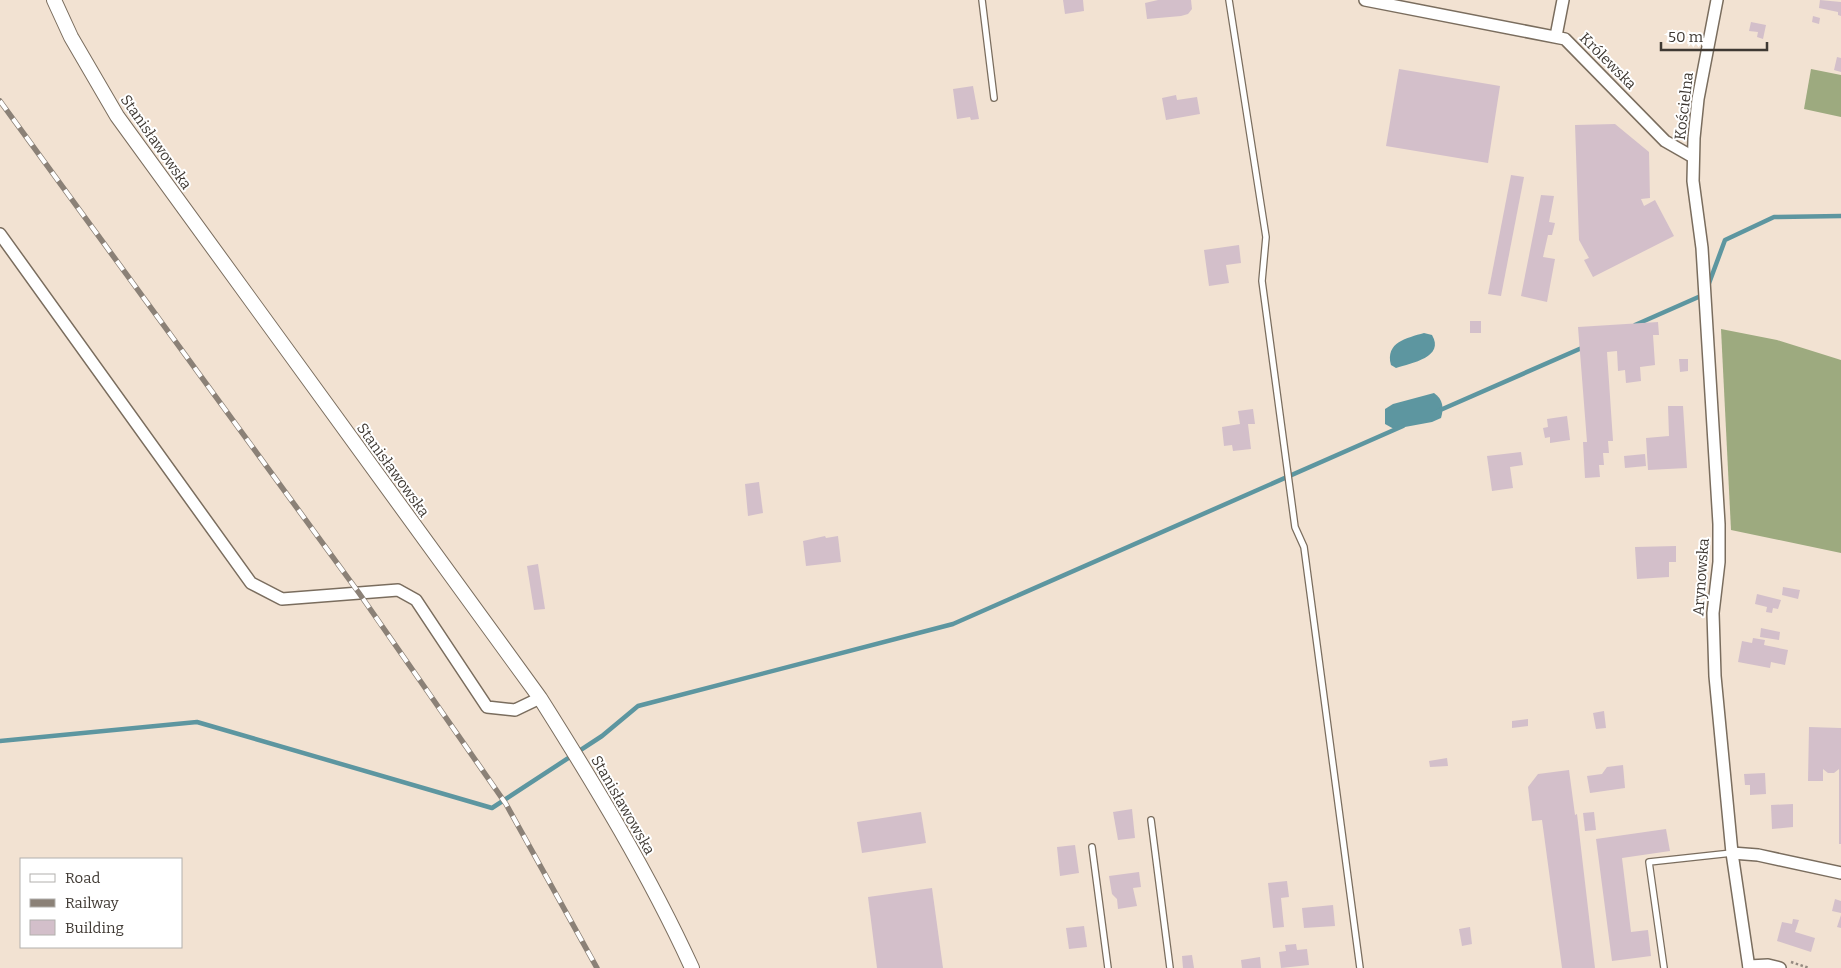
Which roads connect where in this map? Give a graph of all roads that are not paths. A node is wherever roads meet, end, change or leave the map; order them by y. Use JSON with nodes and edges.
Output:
{"nodes":[{"id":1,"x":54,"y":0,"type":"edge"},
{"id":2,"x":982,"y":0,"type":"edge"},
{"id":3,"x":1229,"y":0,"type":"edge"},
{"id":4,"x":1365,"y":0,"type":"edge"},
{"id":5,"x":1563,"y":0,"type":"edge"},
{"id":6,"x":1717,"y":0,"type":"edge"},
{"id":7,"x":1556,"y":36,"type":"junction"},
{"id":8,"x":994,"y":98,"type":"dead end"},
{"id":9,"x":1693,"y":157,"type":"junction"},
{"id":10,"x":0,"y":234,"type":"edge"},
{"id":11,"x":540,"y":698,"type":"junction"},
{"id":12,"x":1151,"y":820,"type":"dead end"},
{"id":13,"x":1092,"y":847,"type":"dead end"},
{"id":14,"x":1732,"y":853,"type":"junction"},
{"id":15,"x":1841,"y":873,"type":"edge"},
{"id":16,"x":1781,"y":964,"type":"edge"},
{"id":17,"x":1749,"y":967,"type":"edge"},
{"id":18,"x":692,"y":968,"type":"edge"},
{"id":19,"x":1108,"y":968,"type":"edge"},
{"id":20,"x":1170,"y":968,"type":"edge"},
{"id":21,"x":1360,"y":968,"type":"edge"},
{"id":22,"x":1664,"y":968,"type":"edge"}],
"edges":[{"from":1,"to":11,"type":"street","name":"Stanisławowska"},
{"from":2,"to":8,"type":"lane"},
{"from":3,"to":21,"type":"lane"},
{"from":4,"to":7,"type":"street","name":"Królewska"},
{"from":5,"to":7,"type":"street"},
{"from":6,"to":9,"type":"street","name":"Kościelna"},
{"from":7,"to":9,"type":"street","name":"Królewska"},
{"from":9,"to":14,"type":"street","name":"Arynowska"},
{"from":10,"to":11,"type":"street"},
{"from":11,"to":18,"type":"street","name":"Stanisławowska"},
{"from":12,"to":20,"type":"lane"},
{"from":13,"to":19,"type":"lane"},
{"from":14,"to":15,"type":"street"},
{"from":14,"to":17,"type":"street","name":"Arynowska"},
{"from":14,"to":22,"type":"lane"},
{"from":16,"to":17,"type":"street"}]}
